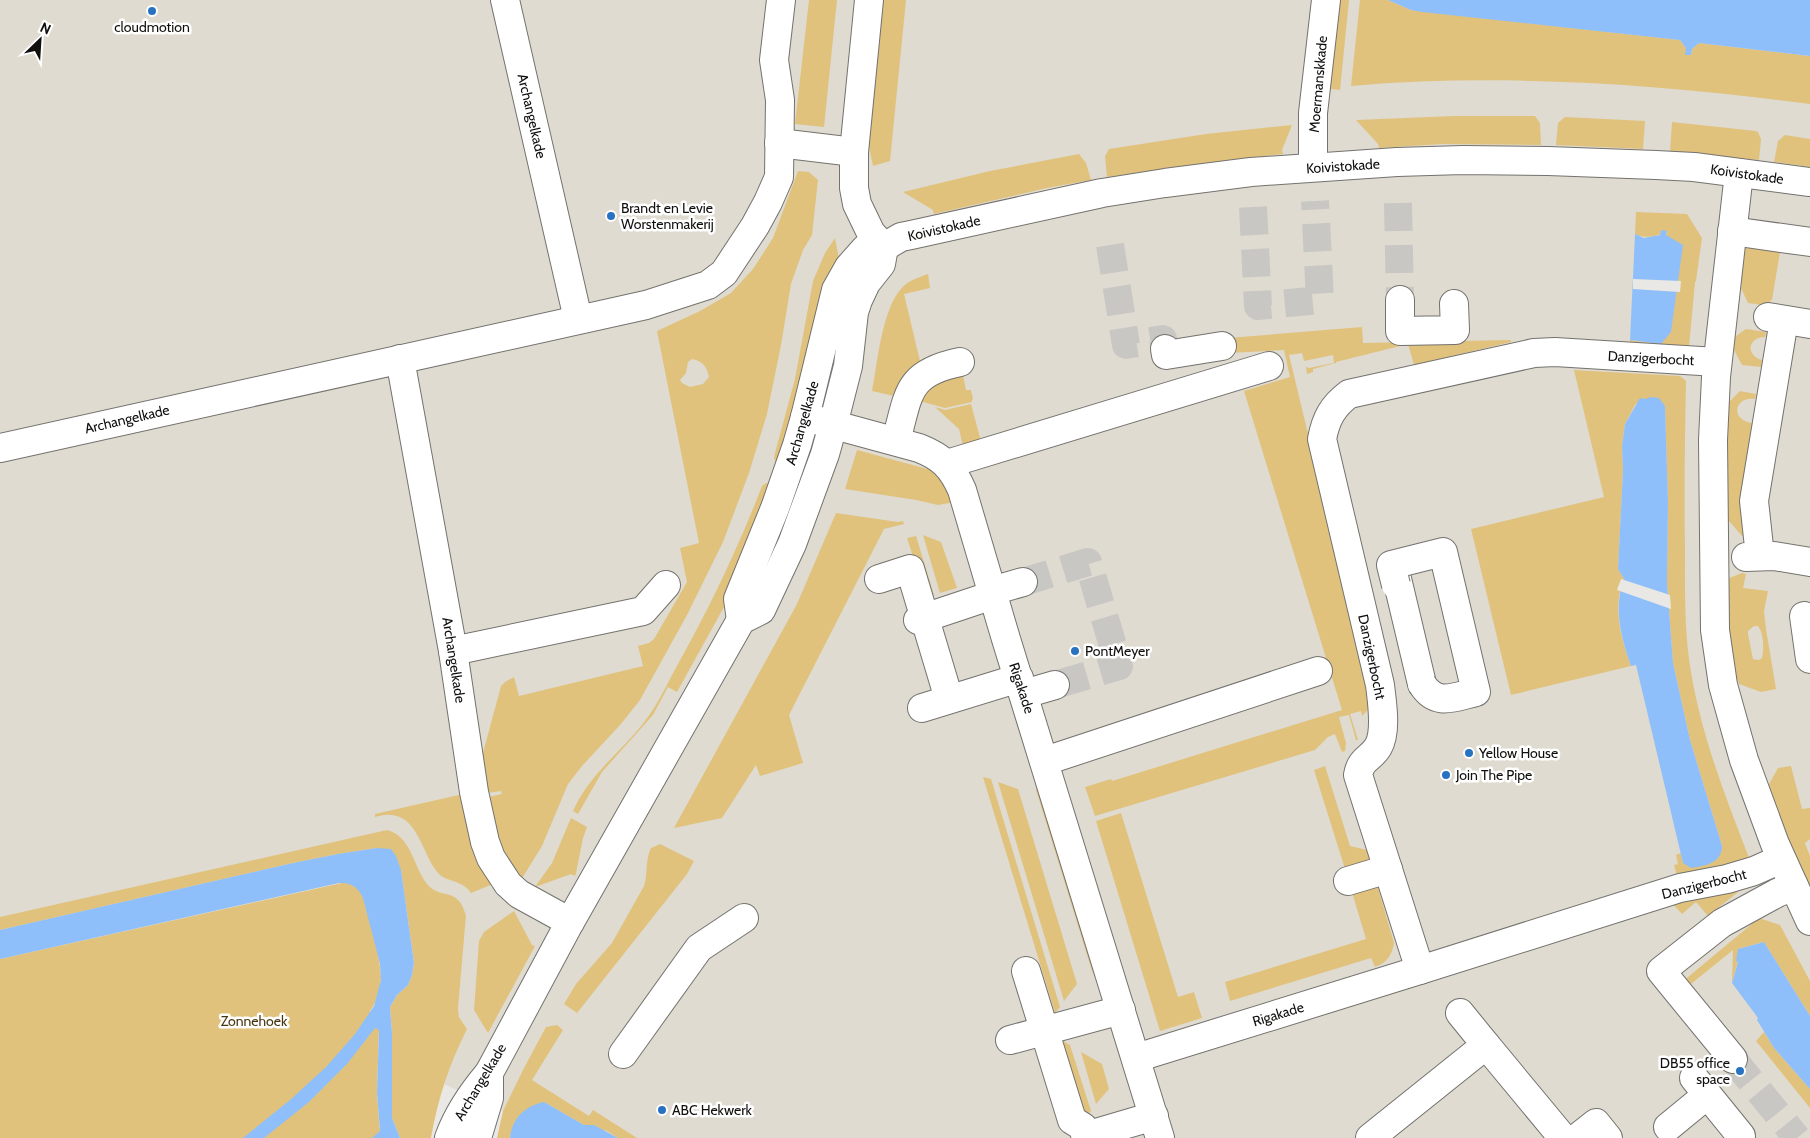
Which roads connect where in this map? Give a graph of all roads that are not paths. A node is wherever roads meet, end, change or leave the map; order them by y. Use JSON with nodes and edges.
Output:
{"nodes":[{"id":1,"x":505,"y":0,"type":"edge"},
{"id":2,"x":781,"y":0,"type":"edge"},
{"id":3,"x":869,"y":0,"type":"edge"},
{"id":4,"x":1326,"y":0,"type":"edge"},
{"id":5,"x":779,"y":143,"type":"junction"},
{"id":6,"x":854,"y":152,"type":"junction"},
{"id":7,"x":1313,"y":167,"type":"junction"},
{"id":8,"x":1739,"y":173,"type":"junction"},
{"id":9,"x":1810,"y":182,"type":"edge"},
{"id":10,"x":1732,"y":231,"type":"junction"},
{"id":11,"x":1810,"y":242,"type":"edge"},
{"id":12,"x":884,"y":247,"type":"junction"},
{"id":13,"x":1400,"y":300,"type":"tunnel mouth"},
{"id":14,"x":1454,"y":304,"type":"dead end"},
{"id":15,"x":578,"y":319,"type":"junction"},
{"id":16,"x":1788,"y":320,"type":"edge"},
{"id":17,"x":1222,"y":346,"type":"dead end"},
{"id":18,"x":1165,"y":349,"type":"tunnel mouth"},
{"id":19,"x":400,"y":358,"type":"junction"},
{"id":20,"x":960,"y":362,"type":"dead end"},
{"id":21,"x":1717,"y":362,"type":"junction"},
{"id":22,"x":1269,"y":366,"type":"dead end"},
{"id":23,"x":805,"y":417,"type":"junction"},
{"id":24,"x":833,"y":425,"type":"junction"},
{"id":25,"x":896,"y":441,"type":"junction"},
{"id":26,"x":0,"y":448,"type":"edge"},
{"id":27,"x":947,"y":464,"type":"junction"},
{"id":28,"x":1810,"y":562,"type":"edge"},
{"id":29,"x":1354,"y":576,"type":"junction"},
{"id":30,"x":1395,"y":576,"type":"junction"},
{"id":31,"x":879,"y":579,"type":"dead end"},
{"id":32,"x":1023,"y":582,"type":"tunnel mouth"},
{"id":33,"x":666,"y":585,"type":"dead end"},
{"id":34,"x":993,"y":593,"type":"junction"},
{"id":35,"x":1804,"y":616,"type":"dead end"},
{"id":36,"x":922,"y":619,"type":"junction"},
{"id":37,"x":741,"y":620,"type":"junction"},
{"id":38,"x":453,"y":651,"type":"junction"},
{"id":39,"x":1810,"y":659,"type":"edge"},
{"id":40,"x":1318,"y":671,"type":"dead end"},
{"id":41,"x":1055,"y":685,"type":"tunnel mouth"},
{"id":42,"x":1022,"y":686,"type":"junction"},
{"id":43,"x":1474,"y":687,"type":"dead end"},
{"id":44,"x":949,"y":700,"type":"junction"},
{"id":45,"x":922,"y":708,"type":"dead end"},
{"id":46,"x":1045,"y":761,"type":"junction"},
{"id":47,"x":1782,"y":859,"type":"junction"},
{"id":48,"x":1388,"y":869,"type":"junction"},
{"id":49,"x":1348,"y":881,"type":"dead end"},
{"id":50,"x":1794,"y":886,"type":"junction"},
{"id":51,"x":744,"y":918,"type":"dead end"},
{"id":52,"x":1810,"y":921,"type":"edge"},
{"id":53,"x":570,"y":922,"type":"junction"},
{"id":54,"x":1420,"y":970,"type":"junction"},
{"id":55,"x":1026,"y":971,"type":"dead end"},
{"id":56,"x":1121,"y":1010,"type":"junction"},
{"id":57,"x":1460,"y":1013,"type":"dead end"},
{"id":58,"x":1045,"y":1030,"type":"junction"},
{"id":59,"x":1010,"y":1040,"type":"dead end"},
{"id":60,"x":1486,"y":1044,"type":"junction"},
{"id":61,"x":623,"y":1054,"type":"dead end"},
{"id":62,"x":1136,"y":1058,"type":"junction"},
{"id":63,"x":489,"y":1073,"type":"junction"},
{"id":64,"x":1696,"y":1086,"type":"junction"},
{"id":65,"x":1157,"y":1127,"type":"edge"},
{"id":66,"x":1668,"y":1127,"type":"dead end"},
{"id":67,"x":1742,"y":1136,"type":"dead end"},
{"id":68,"x":1086,"y":1137,"type":"edge"},
{"id":69,"x":449,"y":1138,"type":"edge"},
{"id":70,"x":477,"y":1138,"type":"edge"},
{"id":71,"x":1370,"y":1138,"type":"edge"},
{"id":72,"x":1562,"y":1138,"type":"edge"},
{"id":73,"x":1577,"y":1138,"type":"edge"},
{"id":74,"x":1608,"y":1138,"type":"edge"}],
"edges":[{"from":1,"to":15,"type":"street","name":"Archangelkade"},
{"from":2,"to":5,"type":"street","name":"Archangelkade"},
{"from":3,"to":6,"type":"street"},
{"from":4,"to":7,"type":"street","name":"Moermanskkade"},
{"from":5,"to":6,"type":"street"},
{"from":5,"to":15,"type":"street","name":"Archangelkade"},
{"from":6,"to":12,"type":"street"},
{"from":7,"to":8,"type":"street","name":"Koivistokade"},
{"from":7,"to":12,"type":"street","name":"Koivistokade"},
{"from":8,"to":9,"type":"street","name":"Koivistokade"},
{"from":8,"to":10,"type":"street"},
{"from":10,"to":11,"type":"street"},
{"from":10,"to":21,"type":"street"},
{"from":12,"to":23,"type":"street","name":"Archangelkade"},
{"from":12,"to":24,"type":"street","name":"Archangelkade"},
{"from":13,"to":14,"type":"street"},
{"from":15,"to":19,"type":"street","name":"Archangelkade"},
{"from":16,"to":28,"type":"street"},
{"from":17,"to":18,"type":"street"},
{"from":19,"to":26,"type":"street","name":"Archangelkade"},
{"from":19,"to":38,"type":"street","name":"Archangelkade"},
{"from":20,"to":25,"type":"street"},
{"from":21,"to":29,"type":"street","name":"Danzigerbocht"},
{"from":21,"to":47,"type":"street"},
{"from":22,"to":27,"type":"street"},
{"from":23,"to":24,"type":"street","name":"Rigakade"},
{"from":23,"to":37,"type":"street","name":"Archangelkade"},
{"from":24,"to":25,"type":"street","name":"Rigakade"},
{"from":24,"to":37,"type":"street","name":"Archangelkade"},
{"from":25,"to":27,"type":"street","name":"Rigakade"},
{"from":27,"to":34,"type":"street","name":"Rigakade"},
{"from":29,"to":30,"type":"street"},
{"from":29,"to":48,"type":"street","name":"Danzigerbocht"},
{"from":30,"to":30,"type":"street","bridge":true},
{"from":30,"to":43,"type":"street"},
{"from":31,"to":36,"type":"street"},
{"from":32,"to":34,"type":"street"},
{"from":33,"to":38,"type":"street"},
{"from":34,"to":36,"type":"street"},
{"from":34,"to":42,"type":"street","name":"Rigakade"},
{"from":35,"to":39,"type":"street"},
{"from":36,"to":44,"type":"street"},
{"from":37,"to":53,"type":"street","name":"Archangelkade"},
{"from":38,"to":53,"type":"street","name":"Archangelkade"},
{"from":40,"to":46,"type":"street"},
{"from":41,"to":42,"type":"street"},
{"from":42,"to":44,"type":"street"},
{"from":42,"to":46,"type":"street","name":"Rigakade"},
{"from":44,"to":45,"type":"street"},
{"from":46,"to":56,"type":"street","name":"Rigakade"},
{"from":47,"to":50,"type":"street"},
{"from":47,"to":54,"type":"street","name":"Danzigerbocht"},
{"from":48,"to":49,"type":"street"},
{"from":48,"to":54,"type":"street","name":"Danzigerbocht"},
{"from":50,"to":52,"type":"street"},
{"from":50,"to":64,"type":"street"},
{"from":51,"to":61,"type":"street"},
{"from":53,"to":63,"type":"street","name":"Archangelkade"},
{"from":54,"to":62,"type":"street","name":"Rigakade"},
{"from":55,"to":58,"type":"street"},
{"from":56,"to":58,"type":"street"},
{"from":56,"to":62,"type":"street","name":"Rigakade"},
{"from":57,"to":60,"type":"street"},
{"from":58,"to":59,"type":"street"},
{"from":58,"to":68,"type":"street"},
{"from":60,"to":71,"type":"street"},
{"from":60,"to":72,"type":"street"},
{"from":62,"to":65,"type":"street","name":"Rigakade"},
{"from":63,"to":69,"type":"street","name":"Archangelkade"},
{"from":63,"to":70,"type":"street"},
{"from":64,"to":66,"type":"street"},
{"from":64,"to":67,"type":"street"},
{"from":65,"to":68,"type":"street"},
{"from":73,"to":74,"type":"street"}]}
